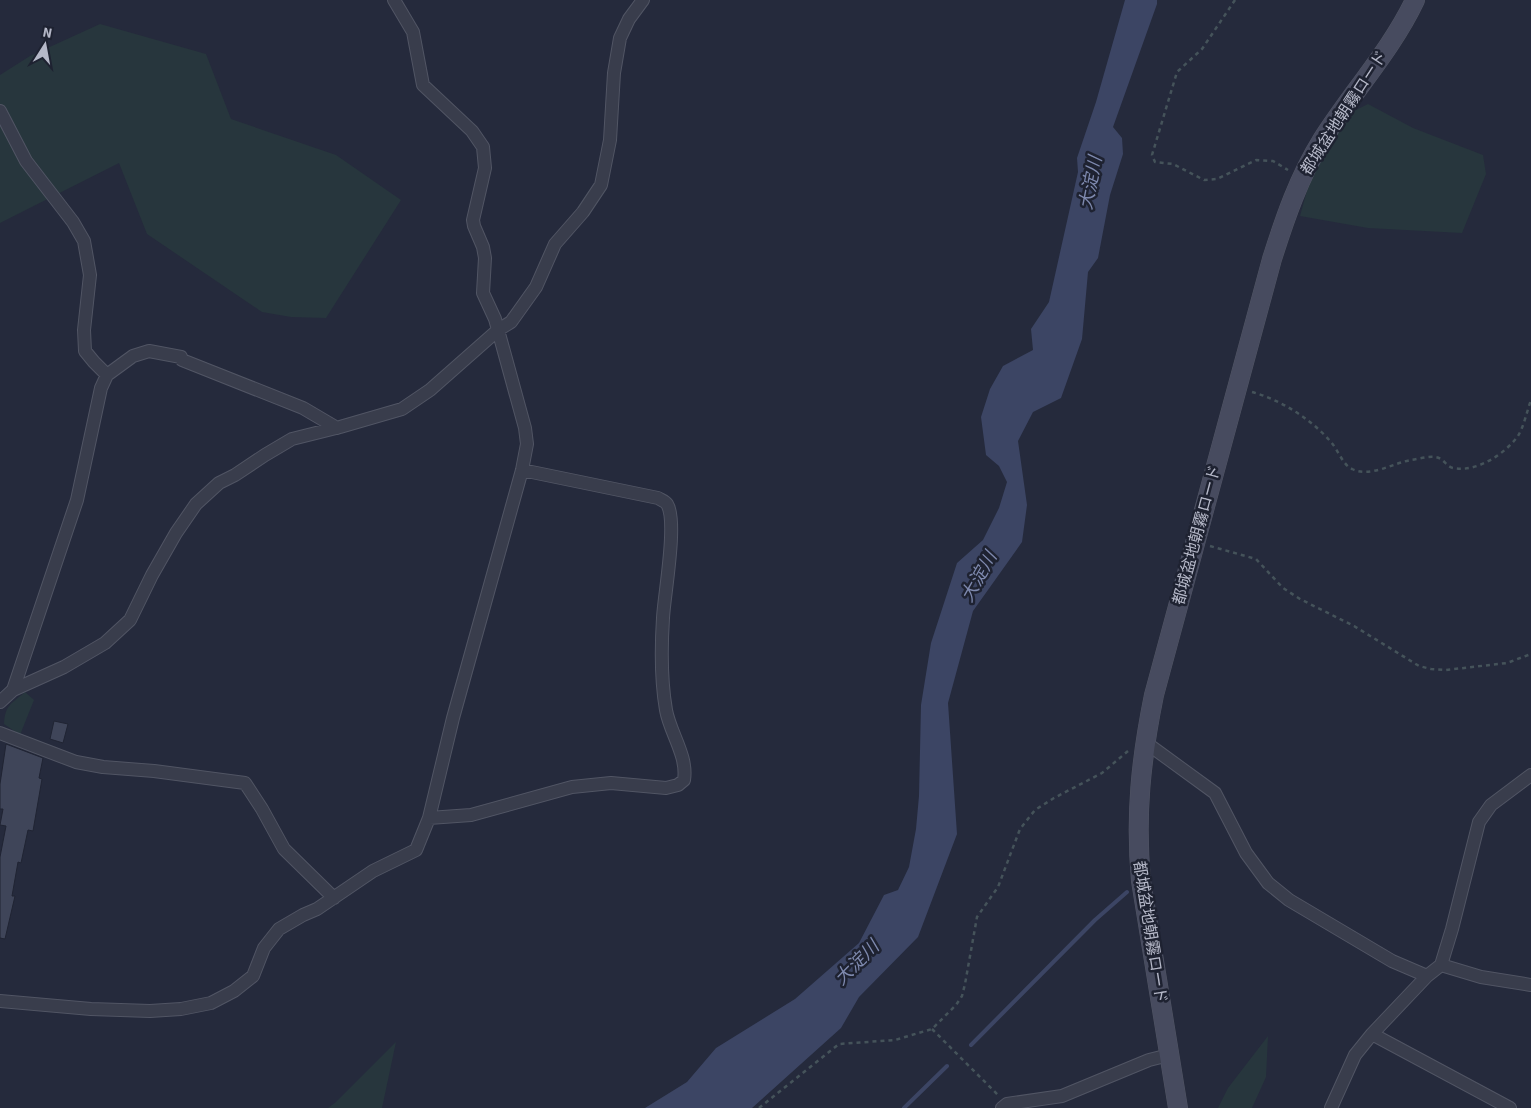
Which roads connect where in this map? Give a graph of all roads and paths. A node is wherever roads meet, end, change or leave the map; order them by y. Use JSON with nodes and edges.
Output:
{"nodes":[{"id":1,"x":394,"y":0,"type":"edge"},
{"id":2,"x":643,"y":0,"type":"edge"},
{"id":3,"x":1235,"y":0,"type":"edge"},
{"id":4,"x":1415,"y":0,"type":"edge"},
{"id":5,"x":0,"y":111,"type":"edge"},
{"id":6,"x":1301,"y":177,"type":"junction"},
{"id":7,"x":498,"y":330,"type":"junction"},
{"id":8,"x":107,"y":375,"type":"junction"},
{"id":9,"x":1237,"y":388,"type":"junction"},
{"id":10,"x":1531,"y":400,"type":"edge"},
{"id":11,"x":337,"y":428,"type":"junction"},
{"id":12,"x":522,"y":470,"type":"junction"},
{"id":13,"x":1196,"y":542,"type":"junction"},
{"id":14,"x":1531,"y":654,"type":"edge"},
{"id":15,"x":13,"y":690,"type":"junction"},
{"id":16,"x":0,"y":702,"type":"edge"},
{"id":17,"x":0,"y":733,"type":"edge"},
{"id":18,"x":1144,"y":742,"type":"junction"},
{"id":19,"x":1531,"y":775,"type":"edge"},
{"id":20,"x":429,"y":818,"type":"junction"},
{"id":21,"x":334,"y":898,"type":"junction"},
{"id":22,"x":1441,"y":965,"type":"junction"},
{"id":23,"x":1427,"y":976,"type":"junction"},
{"id":24,"x":1531,"y":985,"type":"edge"},
{"id":25,"x":0,"y":1001,"type":"edge"},
{"id":26,"x":932,"y":1029,"type":"junction"},
{"id":27,"x":1372,"y":1034,"type":"junction"},
{"id":28,"x":1169,"y":1056,"type":"junction"},
{"id":29,"x":1004,"y":1106,"type":"edge"},
{"id":30,"x":759,"y":1108,"type":"edge"},
{"id":31,"x":1178,"y":1108,"type":"edge"},
{"id":32,"x":1332,"y":1108,"type":"edge"},
{"id":33,"x":1510,"y":1108,"type":"edge"}],
"edges":[{"from":1,"to":7,"type":"street"},
{"from":2,"to":7,"type":"street"},
{"from":3,"to":6,"type":"path"},
{"from":4,"to":6,"type":"street","name":"都城盆地朝霧ロード"},
{"from":5,"to":8,"type":"street"},
{"from":6,"to":9,"type":"street","name":"都城盆地朝霧ロード"},
{"from":7,"to":11,"type":"street"},
{"from":7,"to":12,"type":"street"},
{"from":8,"to":11,"type":"street"},
{"from":8,"to":15,"type":"street"},
{"from":9,"to":10,"type":"path"},
{"from":9,"to":13,"type":"street","name":"都城盆地朝霧ロード"},
{"from":11,"to":15,"type":"street"},
{"from":12,"to":20,"type":"street"},
{"from":12,"to":20,"type":"street"},
{"from":13,"to":14,"type":"path"},
{"from":13,"to":18,"type":"street","name":"都城盆地朝霧ロード"},
{"from":15,"to":16,"type":"street"},
{"from":17,"to":21,"type":"street"},
{"from":18,"to":23,"type":"street"},
{"from":18,"to":26,"type":"path"},
{"from":18,"to":28,"type":"street","name":"都城盆地朝霧ロード"},
{"from":19,"to":22,"type":"street"},
{"from":20,"to":21,"type":"street"},
{"from":21,"to":25,"type":"street"},
{"from":22,"to":23,"type":"street"},
{"from":22,"to":24,"type":"street"},
{"from":23,"to":27,"type":"street"},
{"from":26,"to":29,"type":"path"},
{"from":26,"to":30,"type":"path"},
{"from":27,"to":32,"type":"street"},
{"from":27,"to":33,"type":"street"},
{"from":28,"to":29,"type":"street"},
{"from":28,"to":31,"type":"street","name":"都城盆地朝霧ロード"}]}
